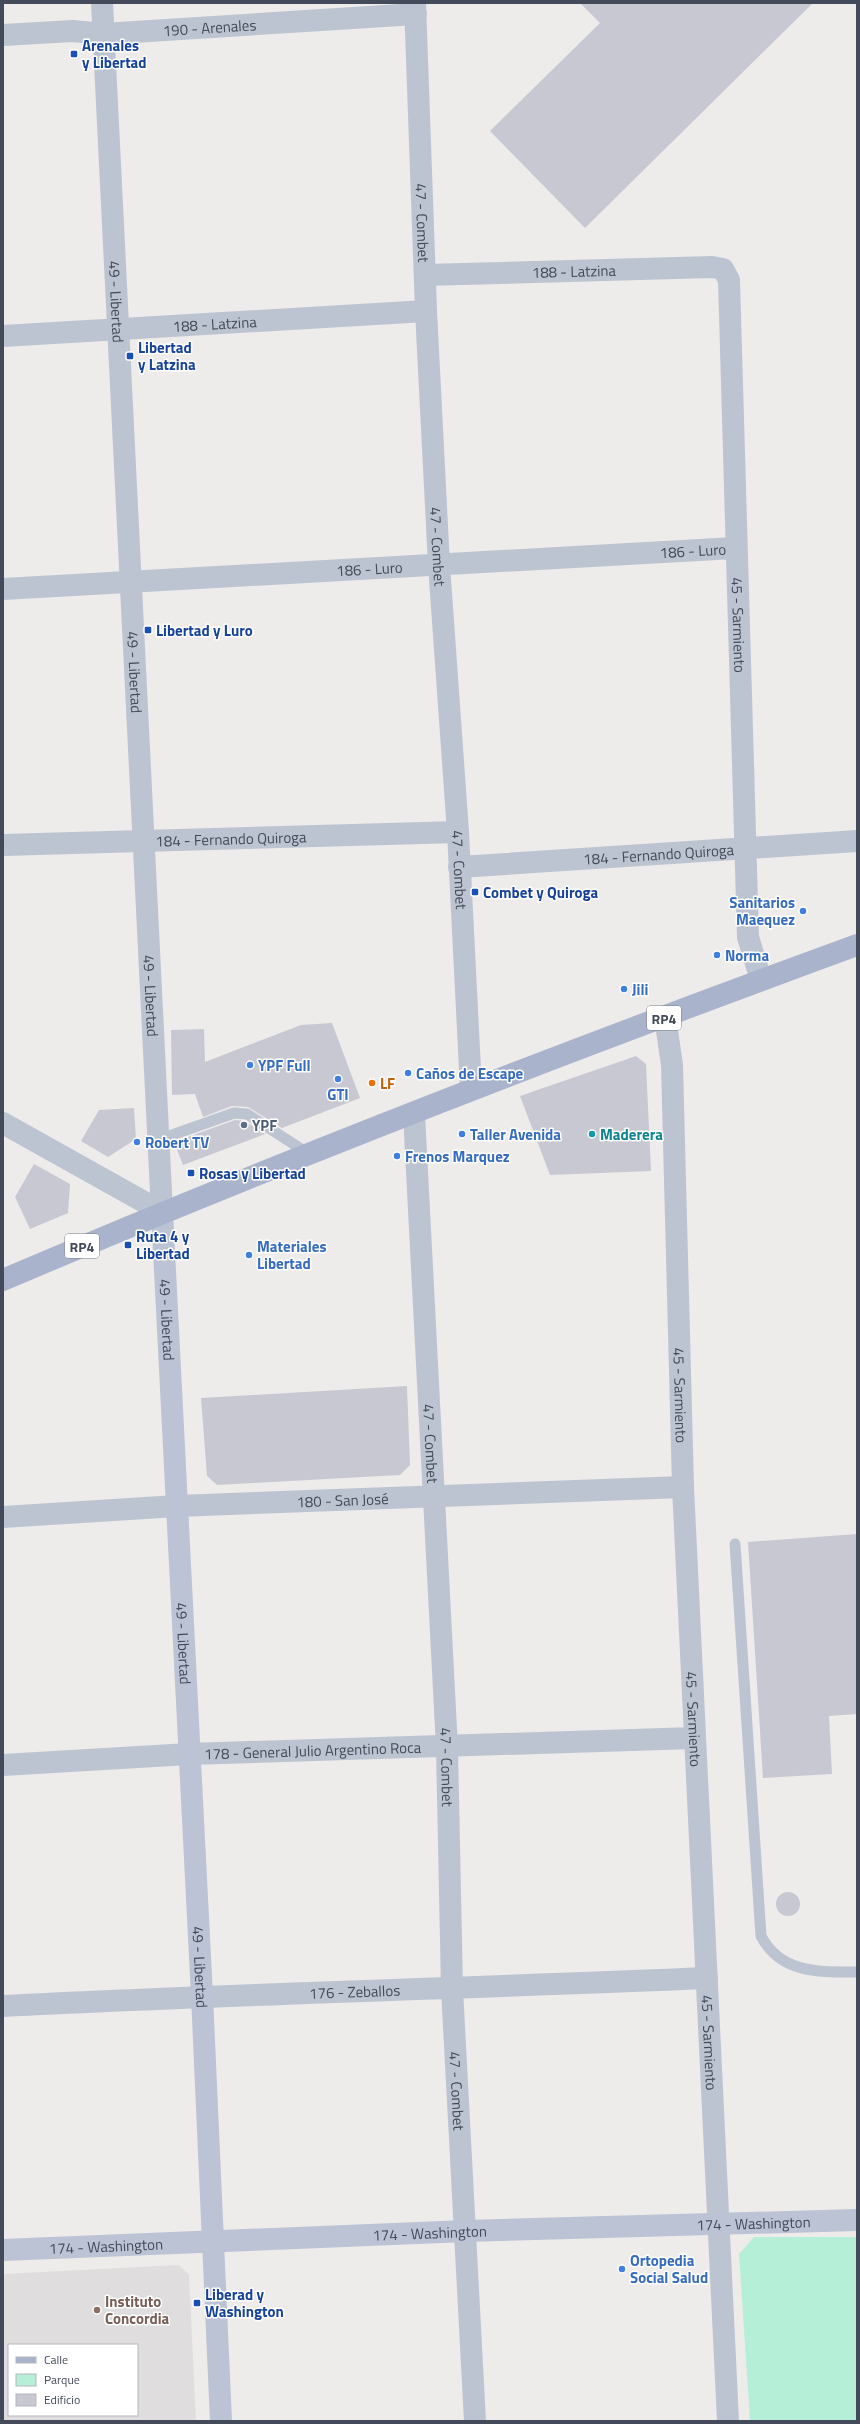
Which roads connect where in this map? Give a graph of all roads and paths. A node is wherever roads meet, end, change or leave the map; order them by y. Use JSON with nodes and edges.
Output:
{"nodes":[{"id":1,"x":102,"y":3,"type":"edge"},
{"id":2,"x":416,"y":9,"type":"edge"},
{"id":3,"x":103,"y":34,"type":"junction"},
{"id":4,"x":3,"y":35,"type":"edge"},
{"id":5,"x":724,"y":269,"type":"joint"},
{"id":6,"x":425,"y":274,"type":"junction"},
{"id":7,"x":426,"y":311,"type":"junction"},
{"id":8,"x":119,"y":330,"type":"junction"},
{"id":9,"x":3,"y":336,"type":"edge"},
{"id":10,"x":735,"y":548,"type":"junction"},
{"id":11,"x":439,"y":565,"type":"junction"},
{"id":12,"x":132,"y":583,"type":"junction"},
{"id":13,"x":3,"y":589,"type":"edge"},
{"id":14,"x":458,"y":832,"type":"junction"},
{"id":15,"x":145,"y":840,"type":"junction"},
{"id":16,"x":857,"y":841,"type":"edge"},
{"id":17,"x":3,"y":845,"type":"edge"},
{"id":18,"x":745,"y":849,"type":"junction"},
{"id":19,"x":459,"y":868,"type":"junction"},
{"id":20,"x":857,"y":945,"type":"edge"},
{"id":21,"x":761,"y":980,"type":"junction"},
{"id":22,"x":665,"y":1017,"type":"junction"},
{"id":23,"x":471,"y":1089,"type":"junction"},
{"id":24,"x":414,"y":1114,"type":"junction"},
{"id":25,"x":3,"y":1123,"type":"edge"},
{"id":26,"x":158,"y":1140,"type":"junction"},
{"id":27,"x":310,"y":1155,"type":"junction"},
{"id":28,"x":162,"y":1212,"type":"junction"},
{"id":29,"x":3,"y":1280,"type":"edge"},
{"id":30,"x":682,"y":1487,"type":"junction"},
{"id":31,"x":433,"y":1495,"type":"junction"},
{"id":32,"x":177,"y":1506,"type":"junction"},
{"id":33,"x":3,"y":1517,"type":"edge"},
{"id":34,"x":734,"y":1544,"type":"dead end"},
{"id":35,"x":694,"y":1738,"type":"junction"},
{"id":36,"x":447,"y":1748,"type":"junction"},
{"id":37,"x":189,"y":1754,"type":"junction"},
{"id":38,"x":3,"y":1765,"type":"edge"},
{"id":39,"x":857,"y":1972,"type":"edge"},
{"id":40,"x":707,"y":1978,"type":"junction"},
{"id":41,"x":452,"y":1989,"type":"junction"},
{"id":42,"x":202,"y":1996,"type":"junction"},
{"id":43,"x":3,"y":2006,"type":"edge"},
{"id":44,"x":857,"y":2220,"type":"edge"},
{"id":45,"x":719,"y":2223,"type":"junction"},
{"id":46,"x":466,"y":2231,"type":"junction"},
{"id":47,"x":212,"y":2241,"type":"junction"},
{"id":48,"x":3,"y":2250,"type":"edge"},
{"id":49,"x":221,"y":2421,"type":"edge"},
{"id":50,"x":475,"y":2421,"type":"edge"},
{"id":51,"x":728,"y":2421,"type":"edge"}],
"edges":[{"from":1,"to":3,"type":"street","name":"49 - Libertad"},
{"from":2,"to":3,"type":"street","name":"190 - Arenales"},
{"from":2,"to":6,"type":"street","name":"47 - Combet"},
{"from":3,"to":4,"type":"street","name":"190 - Arenales"},
{"from":3,"to":8,"type":"street","name":"49 - Libertad"},
{"from":5,"to":6,"type":"street","name":"188 - Latzina"},
{"from":5,"to":10,"type":"street","name":"45 - Sarmiento"},
{"from":6,"to":7,"type":"street","name":"47 - Combet"},
{"from":7,"to":8,"type":"street","name":"188 - Latzina"},
{"from":7,"to":11,"type":"street","name":"47 - Combet"},
{"from":8,"to":9,"type":"street","name":"188 - Latzina"},
{"from":8,"to":12,"type":"street","name":"49 - Libertad"},
{"from":10,"to":11,"type":"street","name":"186 - Luro"},
{"from":10,"to":18,"type":"street","name":"45 - Sarmiento"},
{"from":11,"to":12,"type":"street","name":"186 - Luro"},
{"from":11,"to":14,"type":"street","name":"47 - Combet"},
{"from":12,"to":13,"type":"street","name":"186 - Luro"},
{"from":12,"to":15,"type":"street","name":"49 - Libertad"},
{"from":14,"to":15,"type":"street","name":"184 - Fernando Quiroga"},
{"from":14,"to":19,"type":"street","name":"47 - Combet"},
{"from":15,"to":17,"type":"street","name":"184 - Fernando Quiroga"},
{"from":15,"to":26,"type":"street","name":"49 - Libertad"},
{"from":16,"to":18,"type":"street","name":"184 - Fernando Quiroga"},
{"from":18,"to":19,"type":"street","name":"184 - Fernando Quiroga"},
{"from":18,"to":21,"type":"street","name":"45 - Sarmiento"},
{"from":19,"to":23,"type":"street","name":"47 - Combet"},
{"from":20,"to":21,"type":"main road","number":"RP4"},
{"from":21,"to":22,"type":"main road","number":"RP4"},
{"from":22,"to":23,"type":"main road","number":"RP4"},
{"from":22,"to":30,"type":"street","name":"45 - Sarmiento"},
{"from":23,"to":24,"type":"main road","number":"RP4"},
{"from":24,"to":27,"type":"main road","number":"RP4"},
{"from":24,"to":31,"type":"street","name":"47 - Combet"},
{"from":25,"to":28,"type":"street"},
{"from":26,"to":27,"type":"lane"},
{"from":26,"to":28,"type":"street","name":"49 - Libertad"},
{"from":27,"to":28,"type":"main road","number":"RP4"},
{"from":28,"to":29,"type":"main road","number":"RP4"},
{"from":28,"to":32,"type":"street","name":"49 - Libertad"},
{"from":30,"to":31,"type":"street","name":"180 - San José"},
{"from":30,"to":35,"type":"street","name":"45 - Sarmiento"},
{"from":31,"to":32,"type":"street","name":"180 - San José"},
{"from":31,"to":36,"type":"street","name":"47 - Combet"},
{"from":32,"to":33,"type":"street","name":"180 - San José"},
{"from":32,"to":37,"type":"street","name":"49 - Libertad"},
{"from":34,"to":39,"type":"lane"},
{"from":35,"to":36,"type":"street","name":"178 - General Julio Argentino Roca"},
{"from":35,"to":40,"type":"street","name":"45 - Sarmiento"},
{"from":36,"to":37,"type":"street","name":"178 - General Julio Argentino Roca"},
{"from":36,"to":41,"type":"street","name":"47 - Combet"},
{"from":37,"to":38,"type":"street","name":"178 - General Julio Argentino Roca"},
{"from":37,"to":42,"type":"street","name":"49 - Libertad"},
{"from":40,"to":41,"type":"street","name":"176 - Zeballos"},
{"from":40,"to":45,"type":"street","name":"45 - Sarmiento"},
{"from":41,"to":42,"type":"street","name":"176 - Zeballos"},
{"from":41,"to":46,"type":"street","name":"47 - Combet"},
{"from":42,"to":43,"type":"street","name":"176 - Zeballos"},
{"from":42,"to":47,"type":"street","name":"49 - Libertad"},
{"from":44,"to":45,"type":"street","name":"174 - Washington"},
{"from":45,"to":46,"type":"street","name":"174 - Washington"},
{"from":45,"to":51,"type":"street","name":"45 - Sarmiento"},
{"from":46,"to":47,"type":"street","name":"174 - Washington"},
{"from":46,"to":50,"type":"street","name":"47 - Combet"},
{"from":47,"to":48,"type":"street","name":"174 - Washington"},
{"from":47,"to":49,"type":"street","name":"49 - Libertad"}]}
